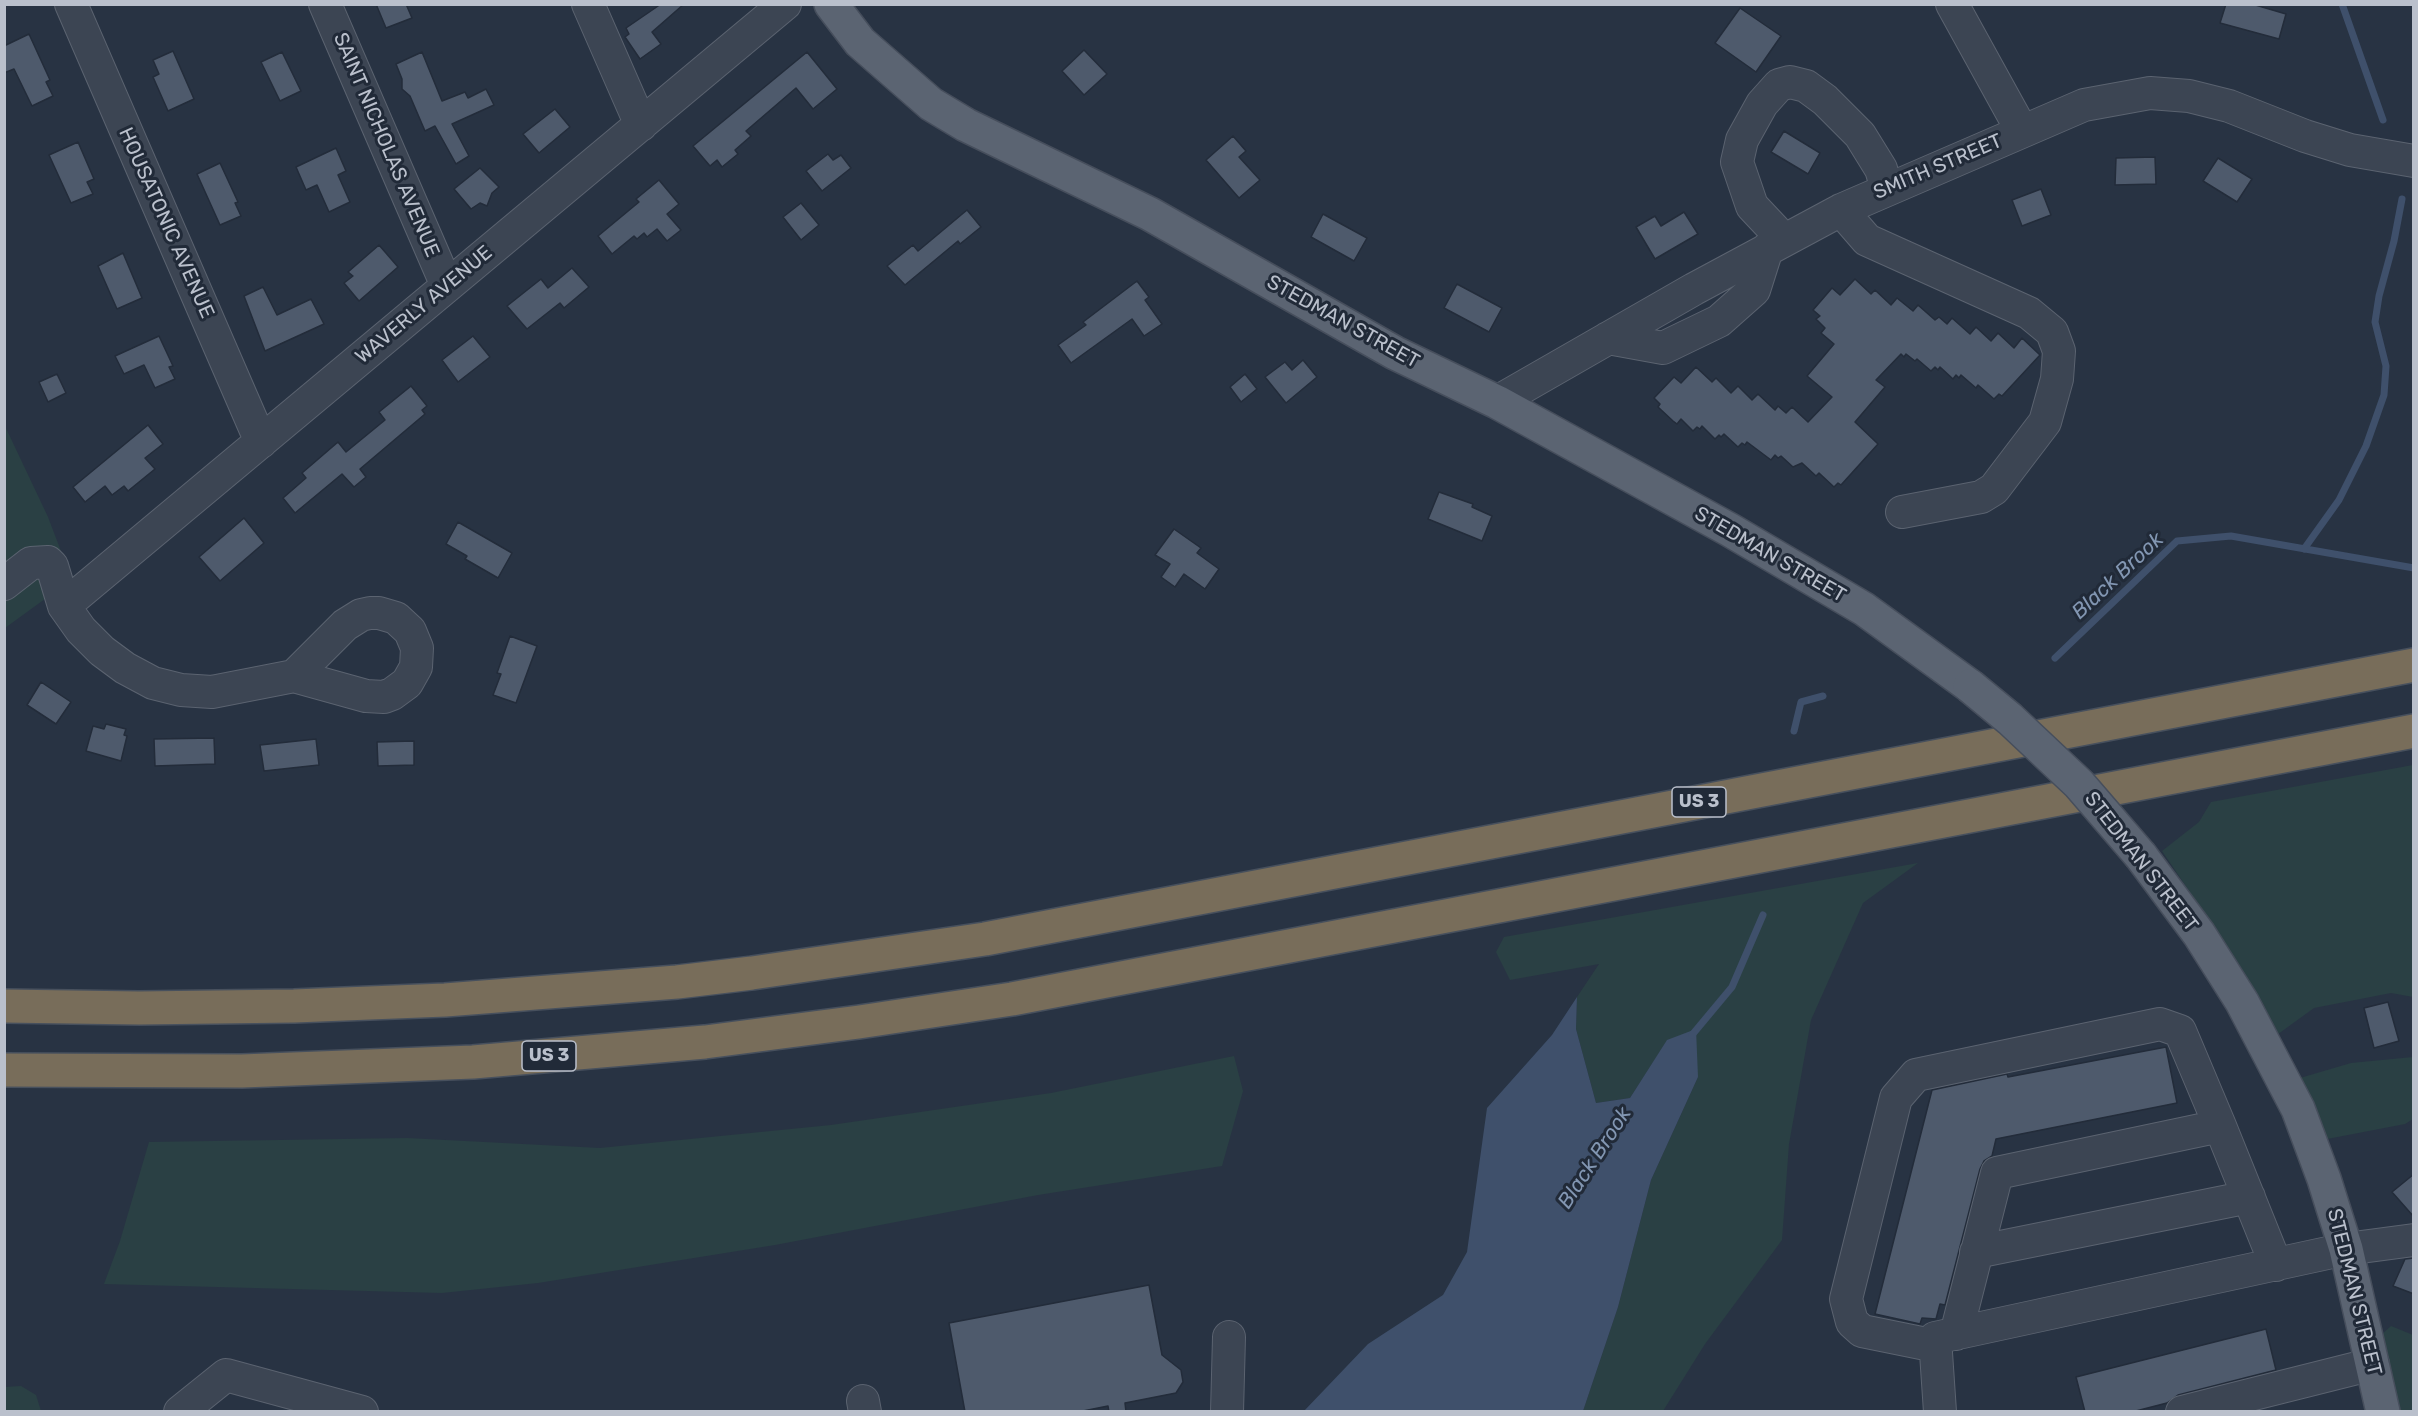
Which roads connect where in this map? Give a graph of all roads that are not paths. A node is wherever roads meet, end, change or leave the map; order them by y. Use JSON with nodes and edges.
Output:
{"nodes":[{"id":1,"x":71,"y":4,"type":"edge"},
{"id":2,"x":325,"y":4,"type":"edge"},
{"id":3,"x":588,"y":4,"type":"edge"},
{"id":4,"x":784,"y":4,"type":"edge"},
{"id":5,"x":831,"y":4,"type":"edge"},
{"id":6,"x":1952,"y":4,"type":"edge"},
{"id":7,"x":641,"y":124,"type":"junction"},
{"id":8,"x":2022,"y":131,"type":"junction"},
{"id":9,"x":2414,"y":161,"type":"edge"},
{"id":10,"x":1887,"y":189,"type":"junction"},
{"id":11,"x":1841,"y":210,"type":"junction"},
{"id":12,"x":1776,"y":245,"type":"junction"},
{"id":13,"x":447,"y":286,"type":"junction"},
{"id":14,"x":1497,"y":402,"type":"junction"},
{"id":15,"x":261,"y":441,"type":"junction"},
{"id":16,"x":1902,"y":513,"type":"dead end"},
{"id":17,"x":6,"y":578,"type":"edge"},
{"id":18,"x":64,"y":606,"type":"junction"},
{"id":19,"x":2414,"y":665,"type":"edge"},
{"id":20,"x":294,"y":676,"type":"dead end"},
{"id":21,"x":2414,"y":731,"type":"edge"},
{"id":22,"x":4,"y":1006,"type":"edge"},
{"id":23,"x":4,"y":1070,"type":"edge"},
{"id":24,"x":2220,"y":1126,"type":"junction"},
{"id":25,"x":2248,"y":1197,"type":"junction"},
{"id":26,"x":2414,"y":1240,"type":"edge"},
{"id":27,"x":2346,"y":1250,"type":"junction"},
{"id":28,"x":1976,"y":1252,"type":"junction"},
{"id":29,"x":2276,"y":1264,"type":"junction"},
{"id":30,"x":1229,"y":1337,"type":"dead end"},
{"id":31,"x":1946,"y":1340,"type":"junction"},
{"id":32,"x":2373,"y":1364,"type":"junction"},
{"id":33,"x":180,"y":1412,"type":"edge"},
{"id":34,"x":362,"y":1412,"type":"edge"},
{"id":35,"x":1227,"y":1412,"type":"edge"},
{"id":36,"x":1940,"y":1412,"type":"edge"},
{"id":37,"x":2182,"y":1412,"type":"edge"},
{"id":38,"x":2383,"y":1412,"type":"edge"}],
"edges":[{"from":1,"to":15,"type":"street","name":"HOUSATONIC AVENUE"},
{"from":2,"to":13,"type":"street","name":"SAINT NICHOLAS AVENUE"},
{"from":3,"to":7,"type":"street"},
{"from":4,"to":7,"type":"street","name":"WAVERLY AVENUE"},
{"from":5,"to":14,"type":"main road","name":"STEDMAN STREET"},
{"from":6,"to":8,"type":"street"},
{"from":7,"to":13,"type":"street","name":"WAVERLY AVENUE"},
{"from":8,"to":9,"type":"street","name":"SMITH STREET"},
{"from":8,"to":10,"type":"street","name":"SMITH STREET"},
{"from":10,"to":11,"type":"street","name":"SMITH STREET"},
{"from":10,"to":12,"type":"street"},
{"from":11,"to":12,"type":"street","name":"SMITH STREET"},
{"from":11,"to":16,"type":"street"},
{"from":12,"to":14,"type":"street","name":"SMITH STREET"},
{"from":13,"to":15,"type":"street","name":"WAVERLY AVENUE"},
{"from":14,"to":27,"type":"main road","name":"STEDMAN STREET","bridge":true},
{"from":15,"to":18,"type":"street","name":"WAVERLY AVENUE"},
{"from":17,"to":18,"type":"street"},
{"from":18,"to":20,"type":"street"},
{"from":19,"to":22,"type":"highway","number":"US 3"},
{"from":21,"to":23,"type":"highway","number":"US 3"},
{"from":24,"to":25,"type":"street"},
{"from":24,"to":28,"type":"street"},
{"from":24,"to":31,"type":"street"},
{"from":25,"to":28,"type":"street"},
{"from":25,"to":29,"type":"street"},
{"from":26,"to":27,"type":"street"},
{"from":27,"to":29,"type":"street"},
{"from":27,"to":32,"type":"main road","name":"STEDMAN STREET"},
{"from":28,"to":31,"type":"street"},
{"from":29,"to":31,"type":"street"},
{"from":30,"to":35,"type":"street"},
{"from":31,"to":36,"type":"street"},
{"from":32,"to":37,"type":"street"},
{"from":32,"to":38,"type":"main road","name":"STEDMAN STREET"},
{"from":33,"to":34,"type":"street"}]}
